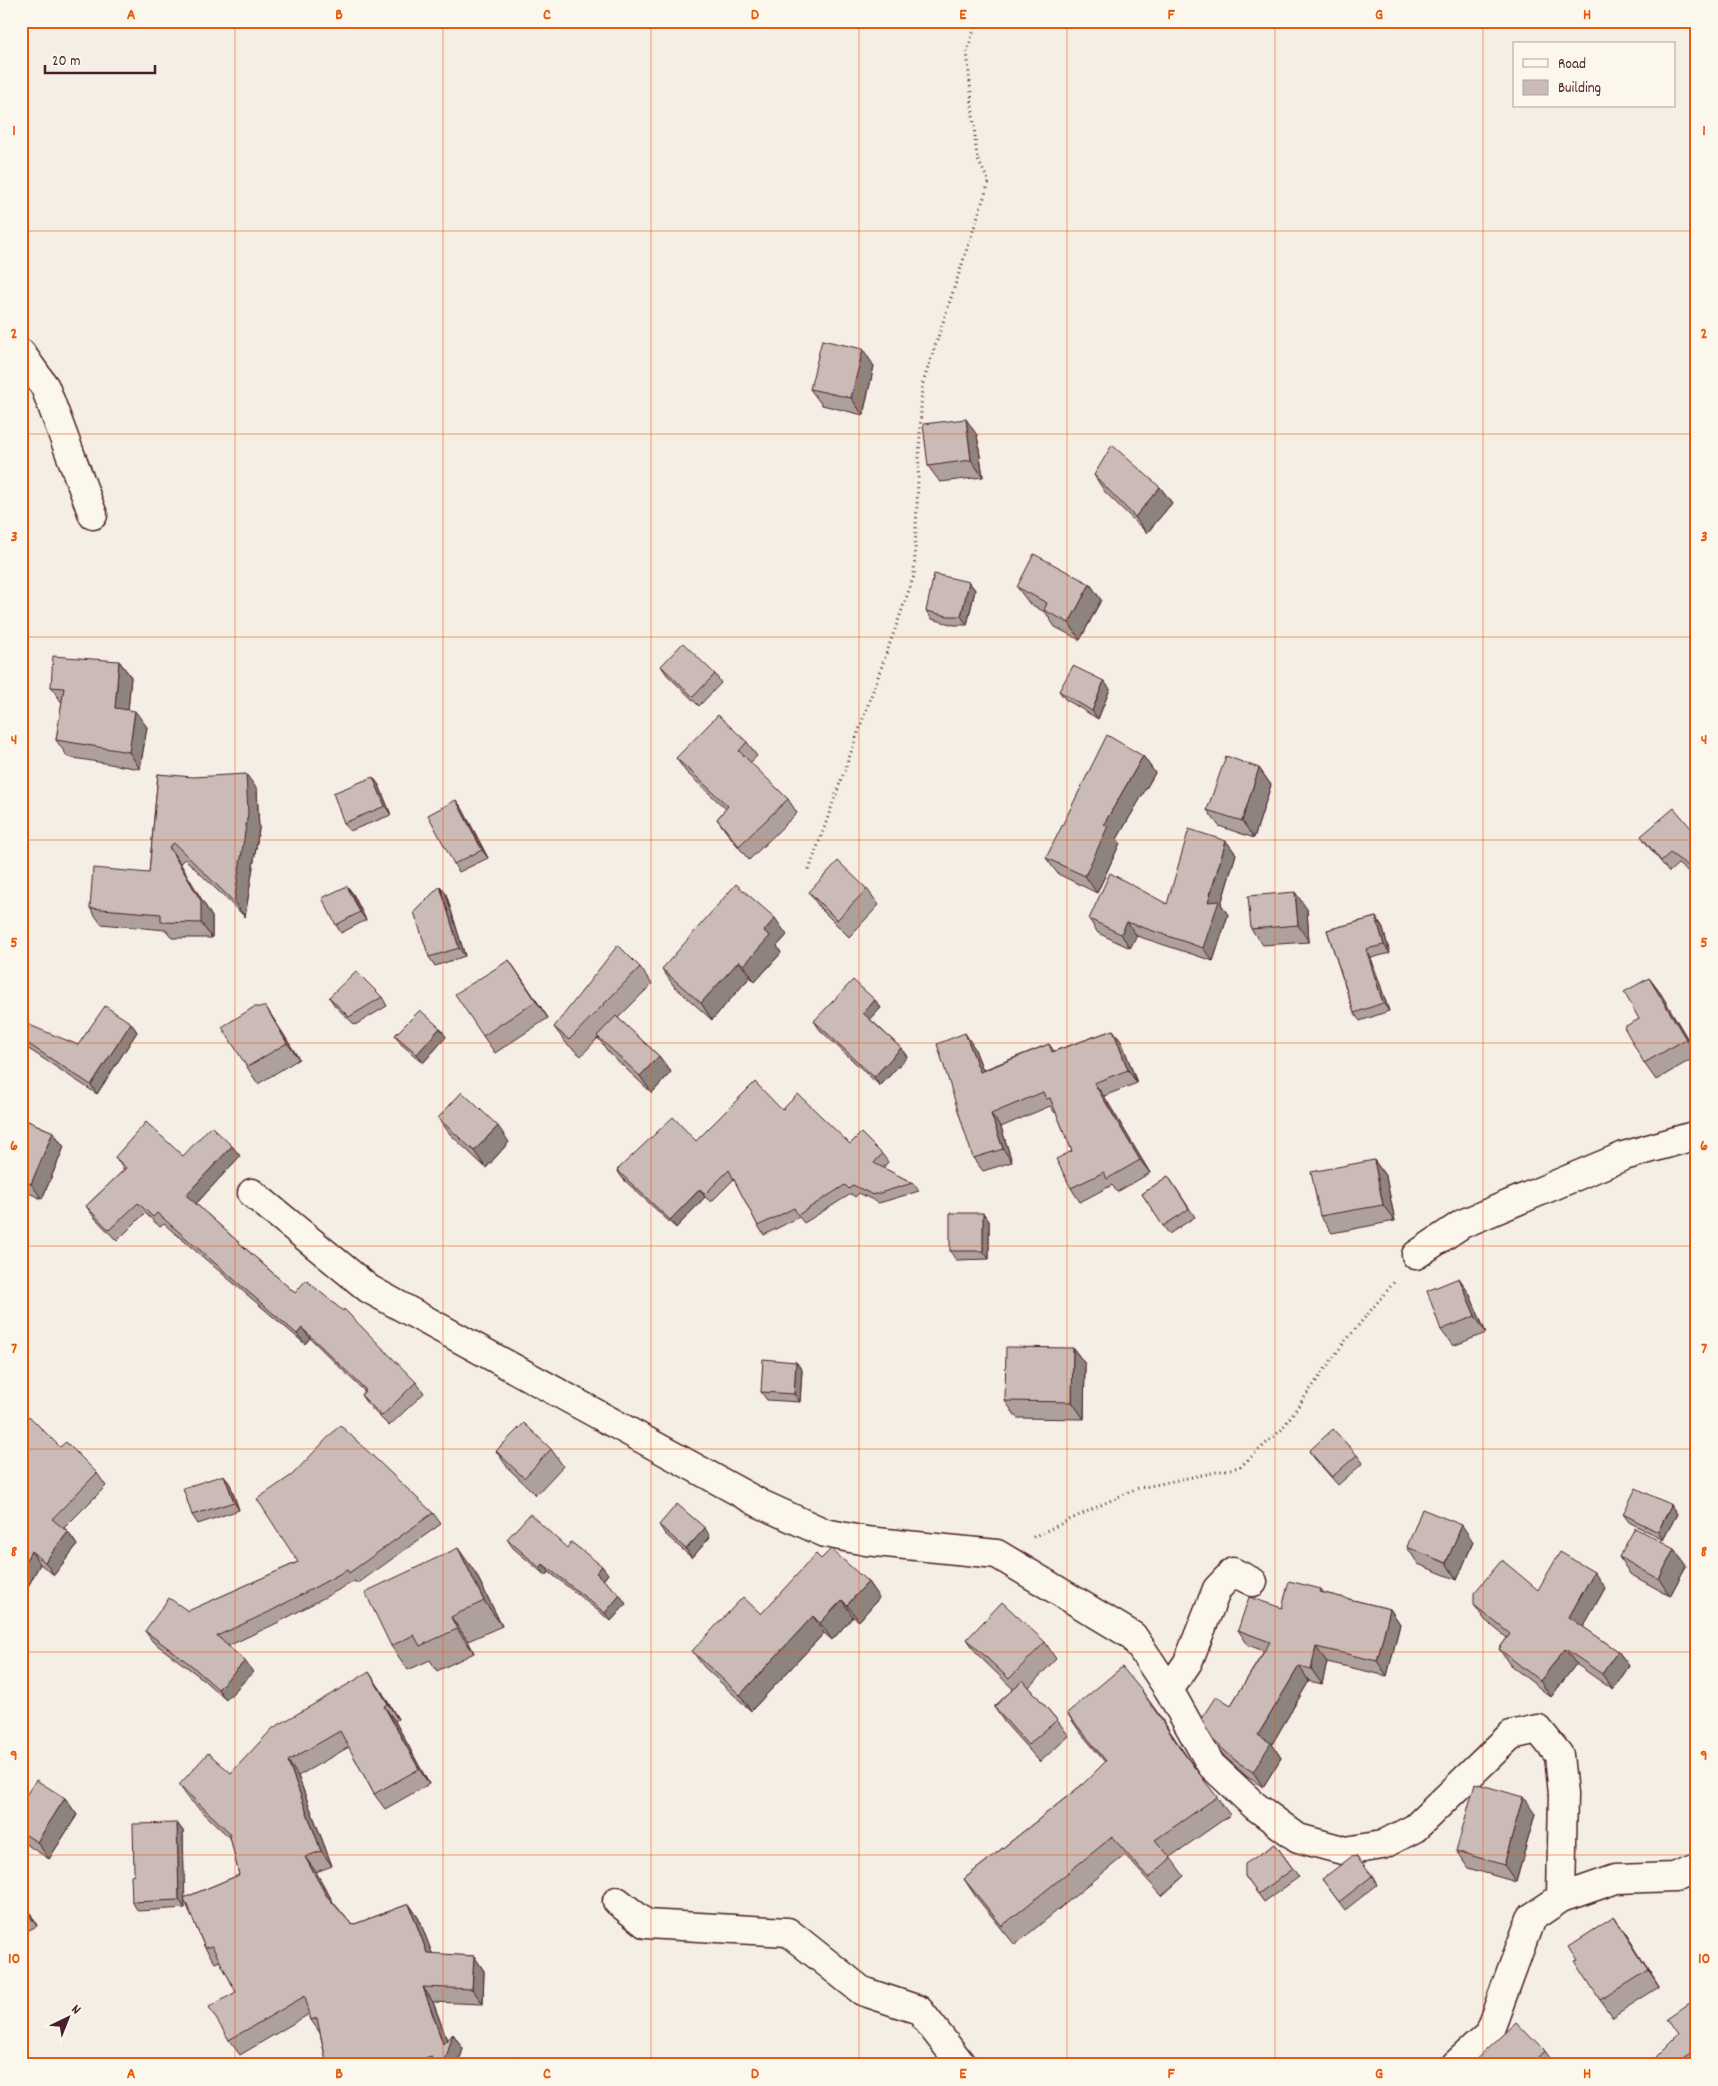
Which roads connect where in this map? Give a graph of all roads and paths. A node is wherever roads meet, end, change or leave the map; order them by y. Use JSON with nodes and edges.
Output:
{"nodes":[{"id":1,"x":977,"y":21,"type":"edge"},
{"id":2,"x":21,"y":353,"type":"edge"},
{"id":3,"x":93,"y":515,"type":"dead end"},
{"id":4,"x":809,"y":870,"type":"dead end"},
{"id":5,"x":1697,"y":1135,"type":"edge"},
{"id":6,"x":252,"y":1193,"type":"dead end"},
{"id":7,"x":1416,"y":1255,"type":"joint"},
{"id":8,"x":998,"y":1554,"type":"junction"},
{"id":9,"x":1253,"y":1582,"type":"dead end"},
{"id":10,"x":1170,"y":1690,"type":"junction"},
{"id":11,"x":1697,"y":1868,"type":"edge"},
{"id":12,"x":1561,"y":1898,"type":"junction"},
{"id":13,"x":617,"y":1901,"type":"dead end"},
{"id":14,"x":962,"y":2065,"type":"edge"},
{"id":15,"x":1455,"y":2065,"type":"edge"}],
"edges":[{"from":1,"to":4,"type":"path"},
{"from":2,"to":3,"type":"street"},
{"from":5,"to":7,"type":"street"},
{"from":6,"to":8,"type":"street"},
{"from":7,"to":8,"type":"path"},
{"from":8,"to":10,"type":"street"},
{"from":9,"to":10,"type":"street"},
{"from":10,"to":12,"type":"street"},
{"from":11,"to":12,"type":"street"},
{"from":12,"to":15,"type":"street"},
{"from":13,"to":14,"type":"street"}]}
